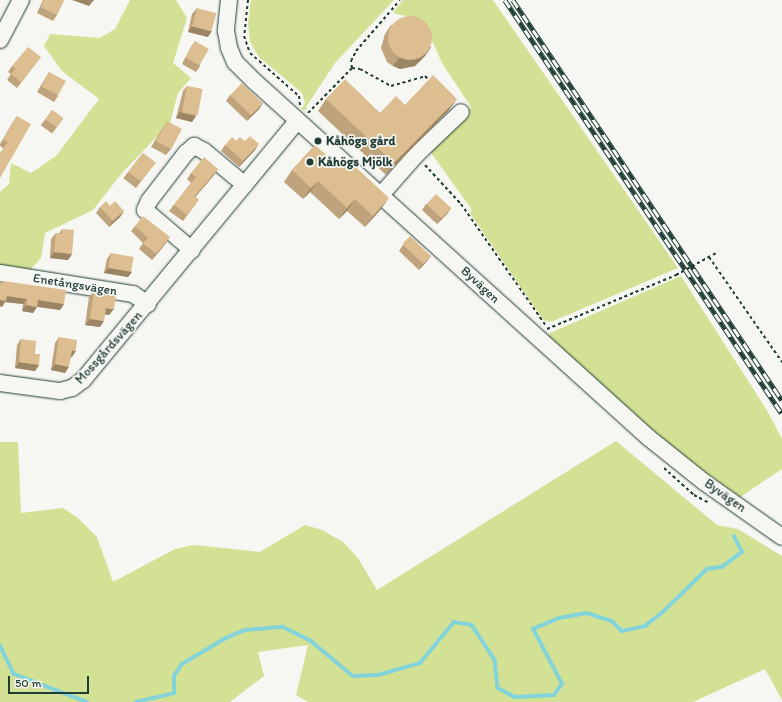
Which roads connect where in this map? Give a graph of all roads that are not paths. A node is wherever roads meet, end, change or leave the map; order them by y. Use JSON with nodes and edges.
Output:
{"nodes":[{"id":1,"x":21,"y":0,"type":"edge"},
{"id":2,"x":229,"y":0,"type":"edge"},
{"id":3,"x":0,"y":40,"type":"edge"},
{"id":4,"x":461,"y":112,"type":"dead end"},
{"id":5,"x":297,"y":121,"type":"junction"},
{"id":6,"x":245,"y":185,"type":"junction"},
{"id":7,"x":380,"y":196,"type":"junction"},
{"id":8,"x":192,"y":250,"type":"junction"},
{"id":9,"x":0,"y":273,"type":"edge"},
{"id":10,"x":148,"y":304,"type":"junction"},
{"id":11,"x":0,"y":383,"type":"edge"},
{"id":12,"x":782,"y":537,"type":"edge"}],
"edges":[{"from":1,"to":3,"type":"street"},
{"from":2,"to":5,"type":"street","name":"Byvägen"},
{"from":4,"to":7,"type":"street"},
{"from":5,"to":6,"type":"street","name":"Mossgårdsvägen"},
{"from":5,"to":7,"type":"street","name":"Byvägen"},
{"from":6,"to":8,"type":"street","name":"Mossgårdsvägen"},
{"from":6,"to":8,"type":"street"},
{"from":7,"to":12,"type":"street","name":"Byvägen"},
{"from":8,"to":10,"type":"street","name":"Mossgårdsvägen"},
{"from":9,"to":10,"type":"street","name":"Enetångsvägen"},
{"from":10,"to":11,"type":"street","name":"Mossgårdsvägen"}]}
